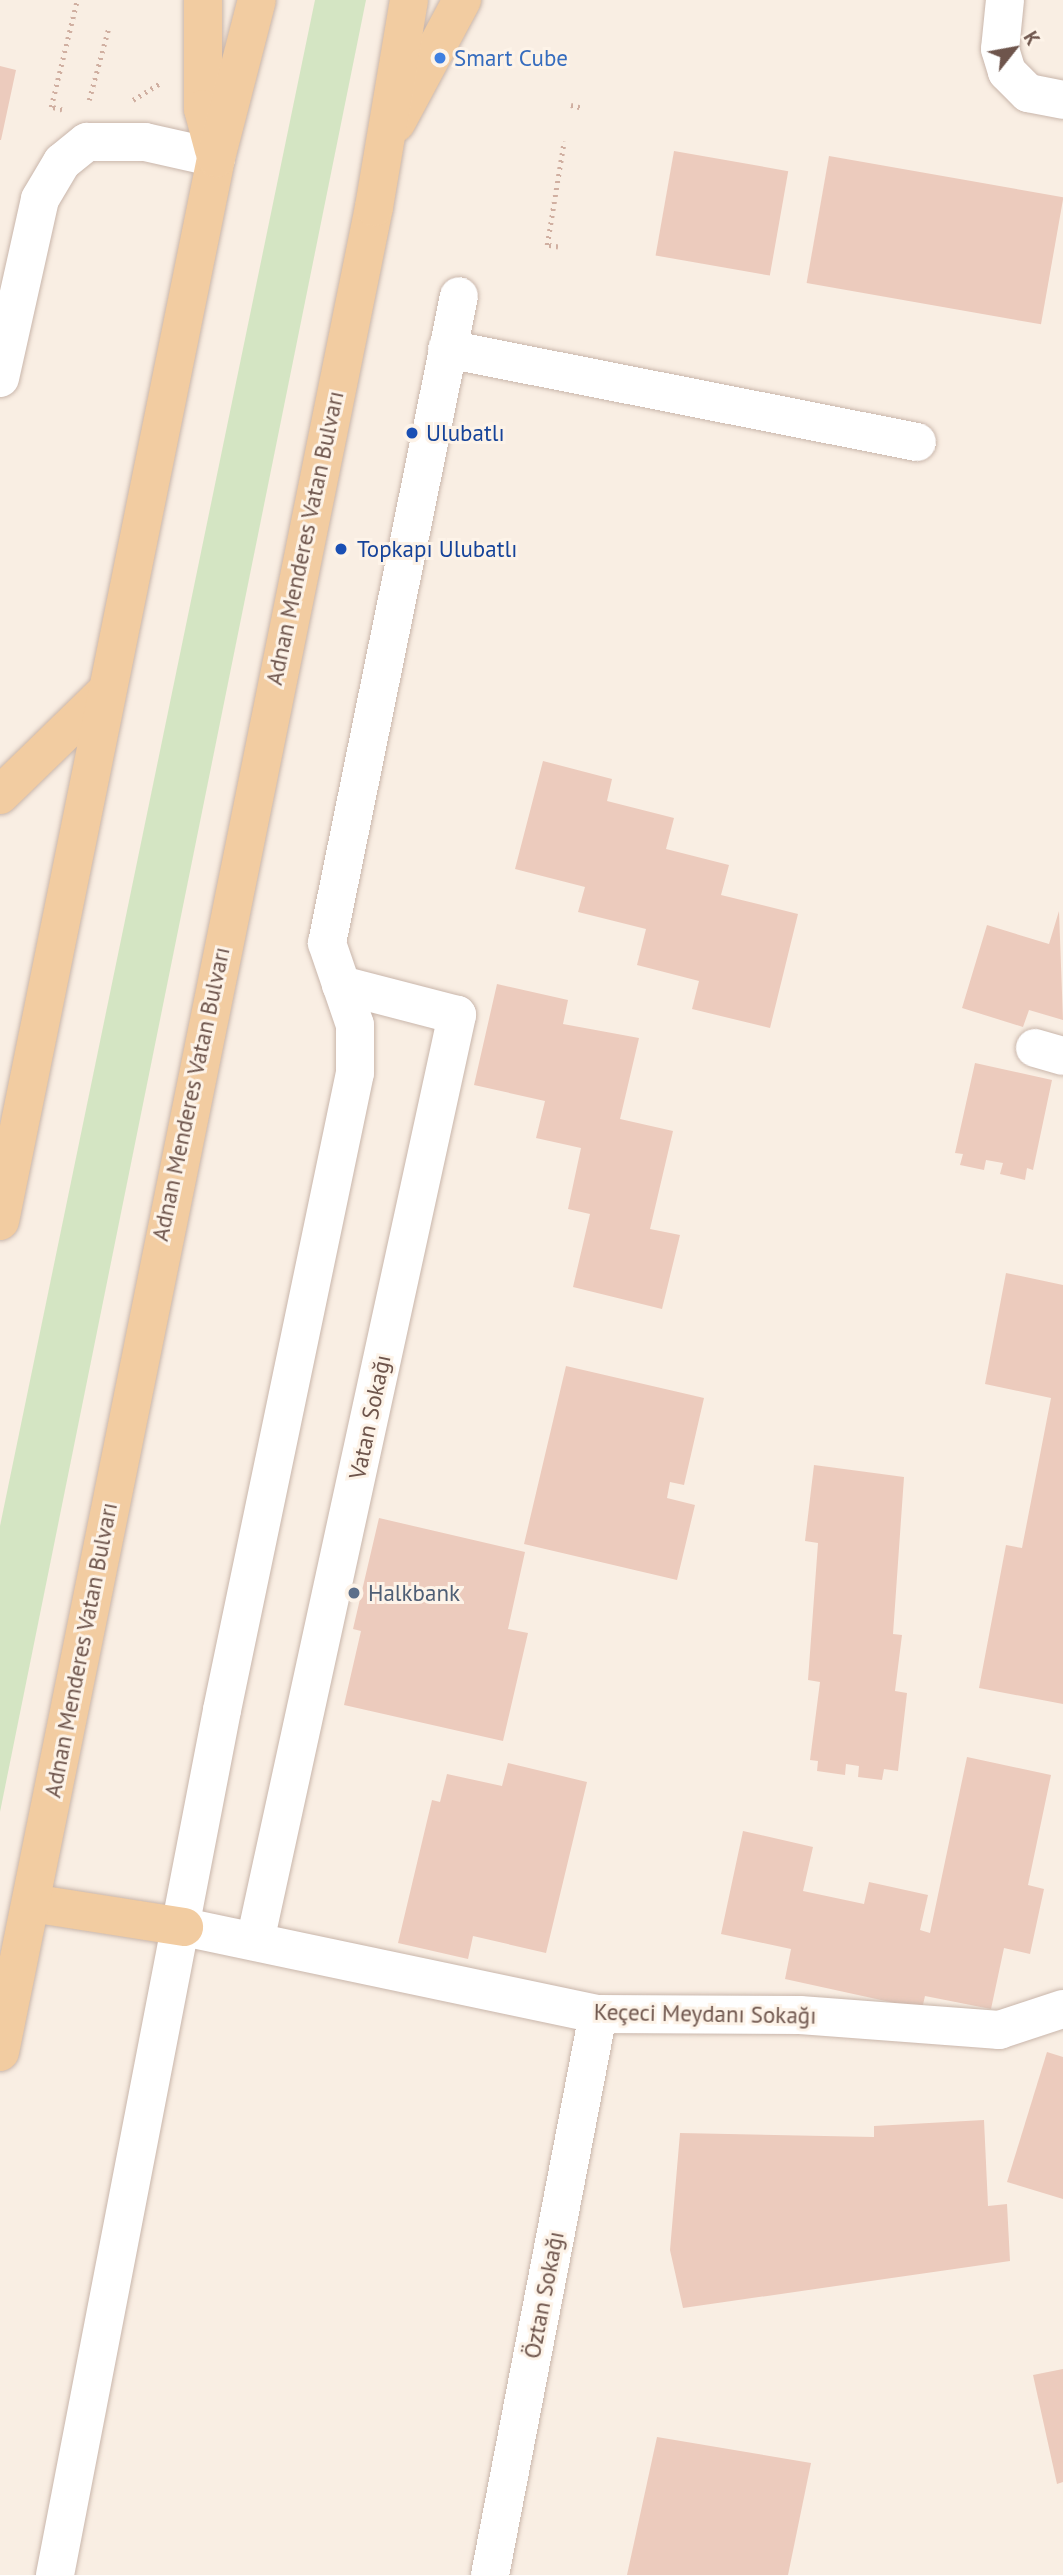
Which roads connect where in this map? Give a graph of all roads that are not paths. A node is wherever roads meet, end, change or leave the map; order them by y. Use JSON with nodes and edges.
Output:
{"nodes":[{"id":1,"x":203,"y":0,"type":"edge"},
{"id":2,"x":257,"y":0,"type":"edge"},
{"id":3,"x":409,"y":0,"type":"edge"},
{"id":4,"x":462,"y":0,"type":"edge"},
{"id":5,"x":1005,"y":0,"type":"edge"},
{"id":6,"x":1063,"y":100,"type":"edge"},
{"id":7,"x":387,"y":136,"type":"junction"},
{"id":8,"x":216,"y":158,"type":"junction"},
{"id":9,"x":459,"y":296,"type":"dead end"},
{"id":10,"x":447,"y":349,"type":"junction"},
{"id":11,"x":0,"y":378,"type":"edge"},
{"id":12,"x":917,"y":442,"type":"dead end"},
{"id":13,"x":107,"y":691,"type":"junction"},
{"id":14,"x":0,"y":795,"type":"edge"},
{"id":15,"x":341,"y":985,"type":"junction"},
{"id":16,"x":0,"y":1221,"type":"edge"},
{"id":17,"x":31,"y":1903,"type":"junction"},
{"id":18,"x":184,"y":1927,"type":"junction"},
{"id":19,"x":256,"y":1937,"type":"junction"},
{"id":20,"x":1063,"y":2009,"type":"edge"},
{"id":21,"x":598,"y":2014,"type":"junction"},
{"id":22,"x":0,"y":2052,"type":"edge"},
{"id":23,"x":55,"y":2575,"type":"edge"},
{"id":24,"x":490,"y":2575,"type":"edge"}],
"edges":[{"from":1,"to":8,"type":"main road"},
{"from":2,"to":8,"type":"main road"},
{"from":3,"to":7,"type":"main road","name":"Adnan Menderes Vatan Bulvarı"},
{"from":4,"to":7,"type":"main road"},
{"from":5,"to":6,"type":"street"},
{"from":7,"to":17,"type":"main road","name":"Adnan Menderes Vatan Bulvarı"},
{"from":8,"to":11,"type":"street"},
{"from":8,"to":13,"type":"main road"},
{"from":9,"to":10,"type":"street"},
{"from":10,"to":12,"type":"street"},
{"from":10,"to":15,"type":"street"},
{"from":13,"to":14,"type":"main road"},
{"from":13,"to":16,"type":"main road"},
{"from":15,"to":18,"type":"street"},
{"from":15,"to":19,"type":"street","name":"Vatan Sokağı"},
{"from":17,"to":18,"type":"main road"},
{"from":17,"to":22,"type":"main road","name":"Adnan Menderes Vatan Bulvarı"},
{"from":18,"to":19,"type":"street","name":"Keçeci Meydanı Sokağı"},
{"from":18,"to":23,"type":"street"},
{"from":19,"to":21,"type":"street","name":"Keçeci Meydanı Sokağı"},
{"from":20,"to":21,"type":"street","name":"Keçeci Meydanı Sokağı"},
{"from":21,"to":24,"type":"street","name":"Öztan Sokağı"}]}
